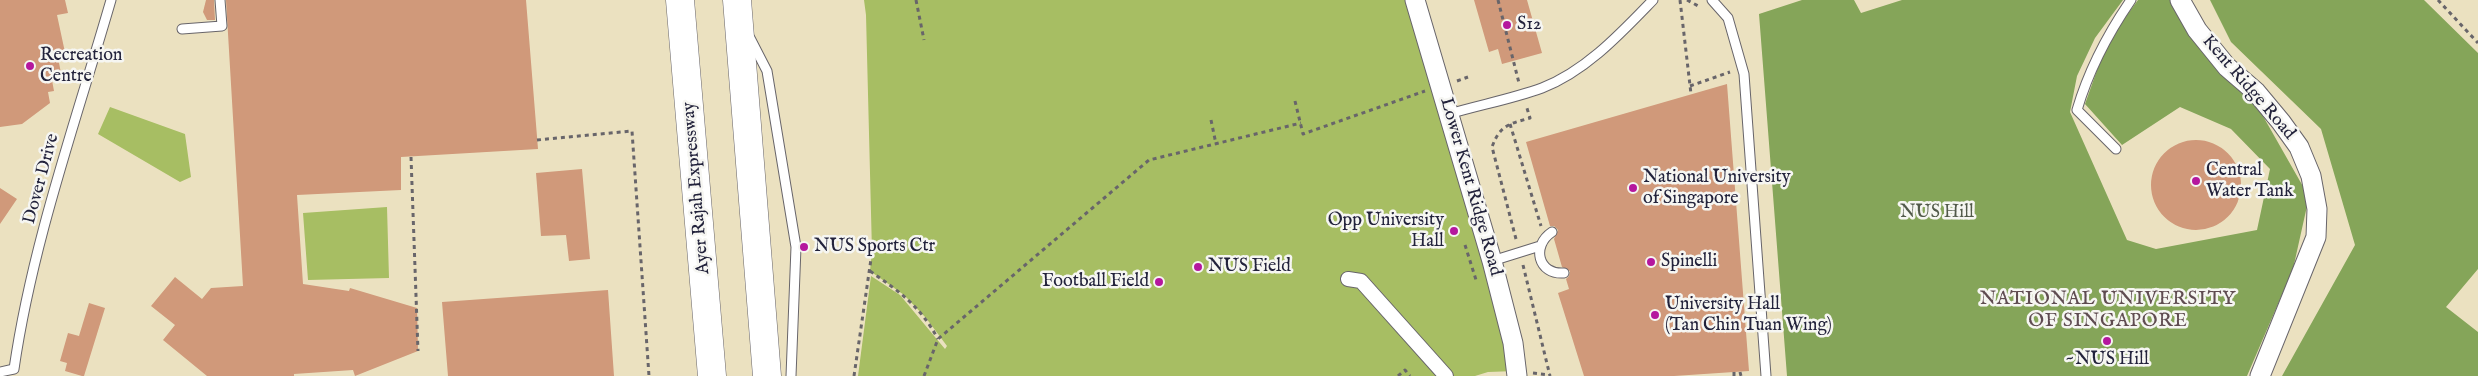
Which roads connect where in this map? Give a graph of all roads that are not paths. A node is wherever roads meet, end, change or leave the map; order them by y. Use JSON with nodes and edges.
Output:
{"nodes":[{"id":1,"x":111,"y":0,"type":"edge"},
{"id":2,"x":220,"y":0,"type":"edge"},
{"id":3,"x":680,"y":0,"type":"edge"},
{"id":4,"x":1415,"y":0,"type":"edge"},
{"id":5,"x":1653,"y":0,"type":"edge"},
{"id":6,"x":1712,"y":0,"type":"edge"},
{"id":7,"x":2131,"y":0,"type":"edge"},
{"id":8,"x":2180,"y":0,"type":"edge"},
{"id":9,"x":738,"y":9,"type":"edge"},
{"id":10,"x":182,"y":29,"type":"dead end"},
{"id":11,"x":1449,"y":114,"type":"junction"},
{"id":12,"x":2116,"y":149,"type":"dead end"},
{"id":13,"x":1492,"y":261,"type":"junction"},
{"id":14,"x":1564,"y":273,"type":"dead end"},
{"id":15,"x":1348,"y":279,"type":"dead end"},
{"id":16,"x":0,"y":372,"type":"edge"},
{"id":17,"x":712,"y":376,"type":"edge"},
{"id":18,"x":767,"y":376,"type":"edge"},
{"id":19,"x":791,"y":376,"type":"edge"},
{"id":20,"x":1446,"y":376,"type":"edge"},
{"id":21,"x":1517,"y":376,"type":"edge"},
{"id":22,"x":1766,"y":376,"type":"edge"},
{"id":23,"x":2260,"y":376,"type":"edge"}],
"edges":[{"from":1,"to":16,"type":"lane","name":"Dover Drive"},
{"from":2,"to":10,"type":"lane"},
{"from":3,"to":17,"type":"highway","name":"Ayer Rajah Expressway"},
{"from":4,"to":11,"type":"street","name":"Lower Kent Ridge Road"},
{"from":5,"to":11,"type":"lane"},
{"from":6,"to":22,"type":"lane"},
{"from":7,"to":12,"type":"lane"},
{"from":8,"to":23,"type":"street","name":"Kent Ridge Road"},
{"from":9,"to":18,"type":"highway"},
{"from":9,"to":19,"type":"lane"},
{"from":11,"to":13,"type":"street","name":"Lower Kent Ridge Road"},
{"from":13,"to":14,"type":"lane"},
{"from":13,"to":21,"type":"street","name":"Lower Kent Ridge Road"},
{"from":15,"to":20,"type":"street"}]}
